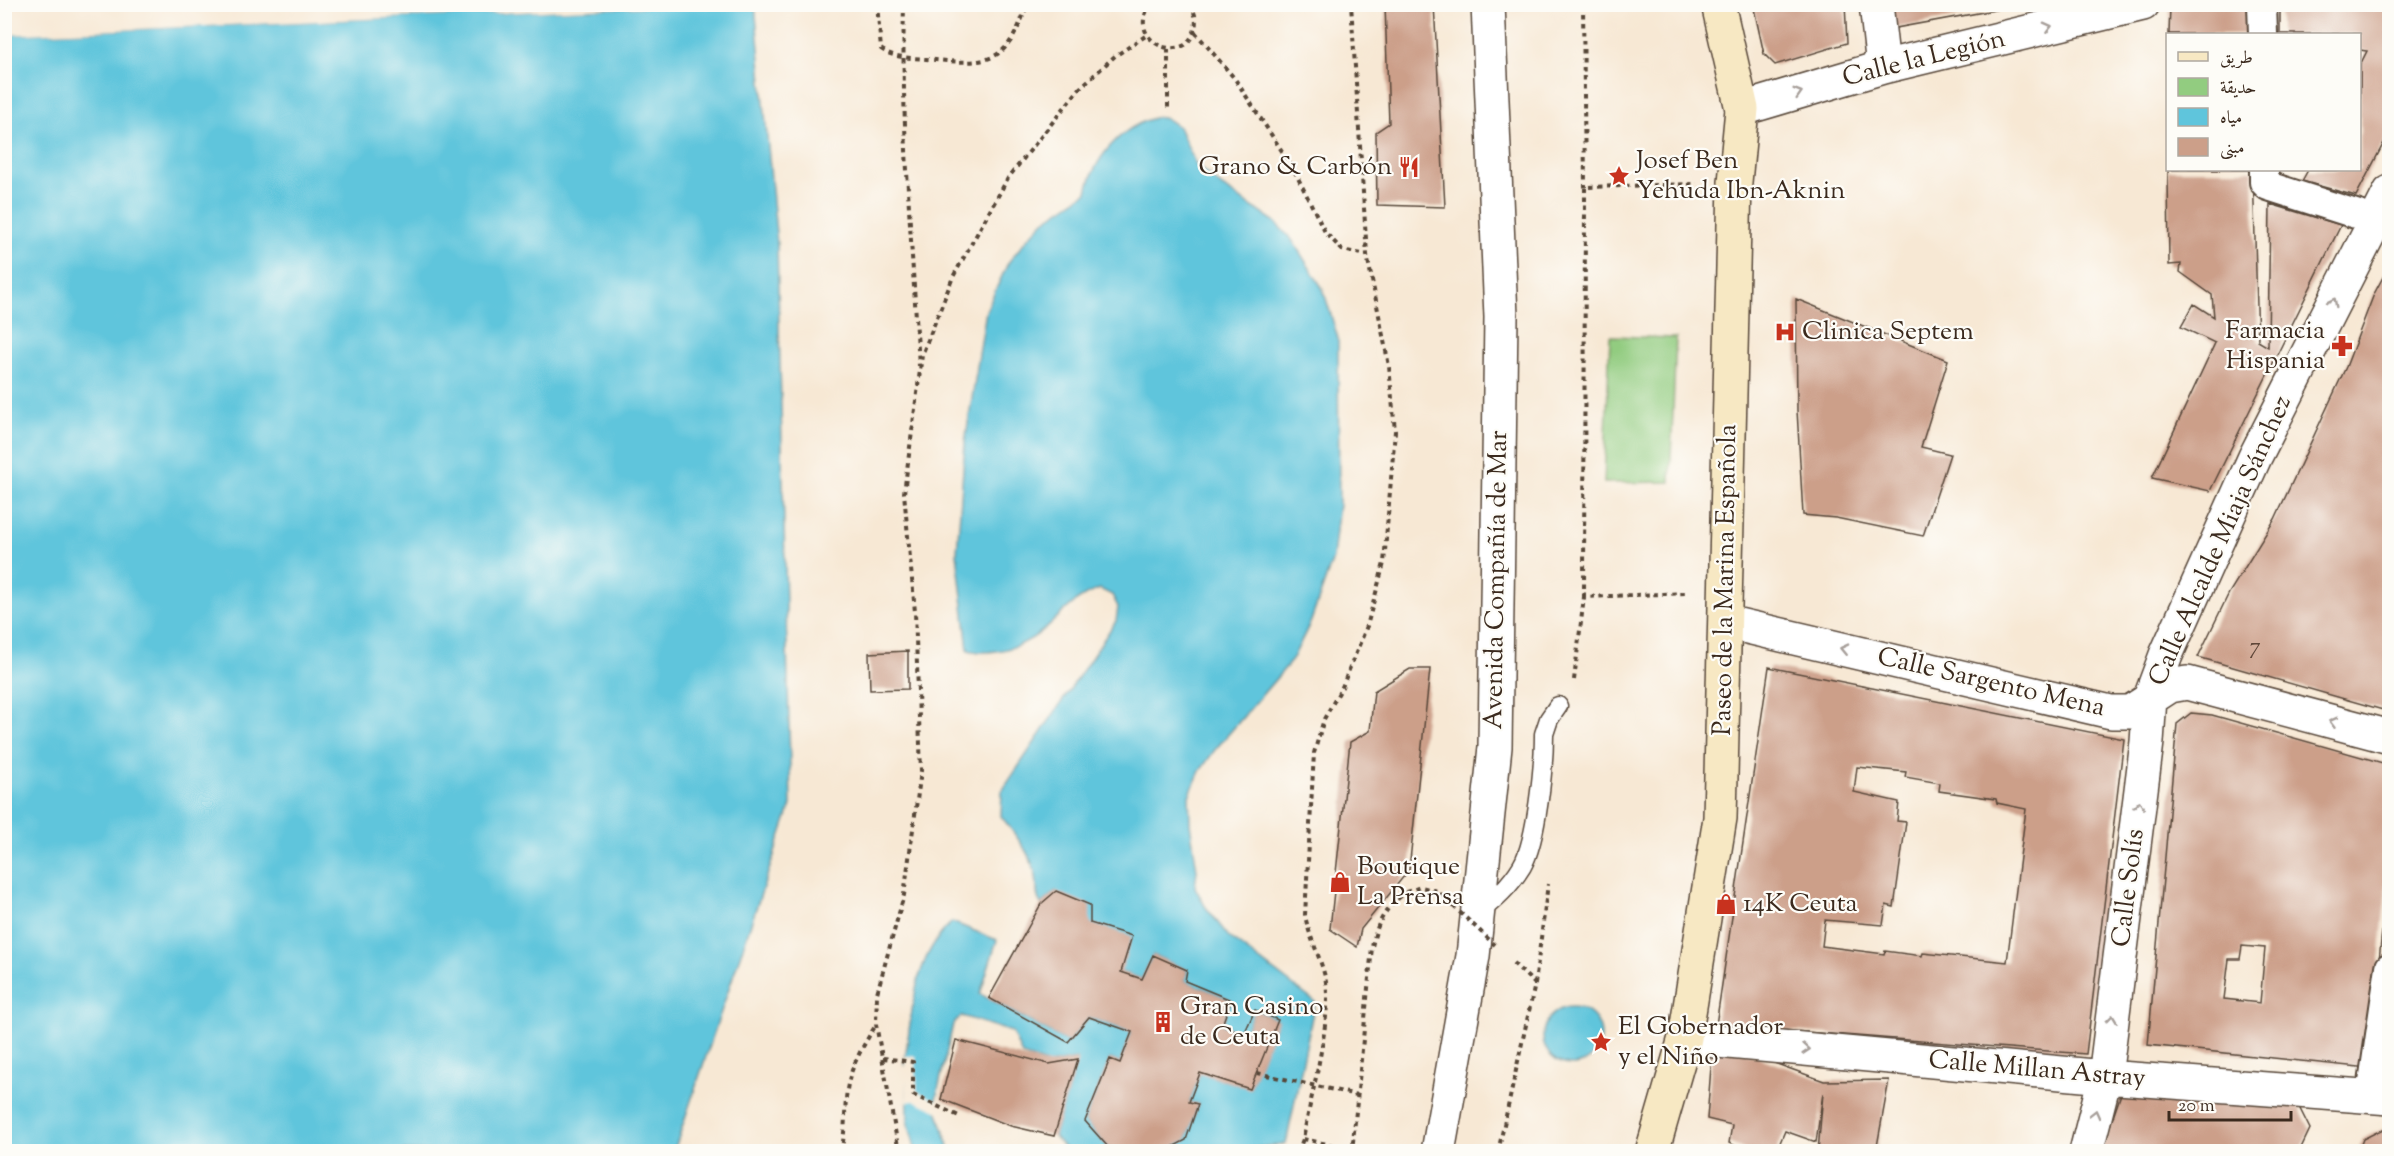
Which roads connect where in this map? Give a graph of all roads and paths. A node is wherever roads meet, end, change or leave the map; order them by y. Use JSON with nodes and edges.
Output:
{"nodes":[{"id":1,"x":877,"y":4,"type":"edge"},
{"id":2,"x":904,"y":4,"type":"edge"},
{"id":3,"x":1027,"y":4,"type":"edge"},
{"id":4,"x":1141,"y":4,"type":"edge"},
{"id":5,"x":1152,"y":4,"type":"edge"},
{"id":6,"x":1351,"y":4,"type":"edge"},
{"id":7,"x":1488,"y":4,"type":"edge"},
{"id":8,"x":1583,"y":4,"type":"edge"},
{"id":9,"x":1718,"y":4,"type":"edge"},
{"id":10,"x":1876,"y":4,"type":"edge"},
{"id":11,"x":2143,"y":4,"type":"edge"},
{"id":12,"x":2262,"y":4,"type":"edge"},
{"id":13,"x":1191,"y":5,"type":"edge"},
{"id":14,"x":1148,"y":9,"type":"junction"},
{"id":15,"x":1195,"y":32,"type":"junction"},
{"id":16,"x":2263,"y":33,"type":"edge"},
{"id":17,"x":1147,"y":34,"type":"junction"},
{"id":18,"x":1168,"y":49,"type":"junction"},
{"id":19,"x":903,"y":57,"type":"junction"},
{"id":20,"x":1883,"y":67,"type":"junction"},
{"id":21,"x":1742,"y":109,"type":"junction"},
{"id":22,"x":1168,"y":110,"type":"dead end"},
{"id":23,"x":2264,"y":171,"type":"edge"},
{"id":24,"x":1734,"y":182,"type":"junction"},
{"id":25,"x":1585,"y":188,"type":"junction"},
{"id":26,"x":2390,"y":192,"type":"edge"},
{"id":27,"x":2382,"y":223,"type":"edge"},
{"id":28,"x":1367,"y":255,"type":"junction"},
{"id":29,"x":920,"y":376,"type":"junction"},
{"id":30,"x":1584,"y":597,"type":"junction"},
{"id":31,"x":1726,"y":607,"type":"junction"},
{"id":32,"x":1572,"y":691,"type":"dead end"},
{"id":33,"x":2150,"y":698,"type":"junction"},
{"id":34,"x":1558,"y":706,"type":"dead end"},
{"id":35,"x":2390,"y":737,"type":"edge"},
{"id":36,"x":1548,"y":879,"type":"dead end"},
{"id":37,"x":1478,"y":914,"type":"junction"},
{"id":38,"x":2390,"y":967,"type":"edge"},
{"id":39,"x":1535,"y":984,"type":"junction"},
{"id":40,"x":876,"y":1024,"type":"junction"},
{"id":41,"x":1685,"y":1038,"type":"junction"},
{"id":42,"x":883,"y":1058,"type":"junction"},
{"id":43,"x":1257,"y":1073,"type":"dead end"},
{"id":44,"x":2105,"y":1077,"type":"junction"},
{"id":45,"x":1357,"y":1095,"type":"junction"},
{"id":46,"x":2380,"y":1097,"type":"edge"},
{"id":47,"x":959,"y":1116,"type":"dead end"},
{"id":48,"x":1303,"y":1139,"type":"junction"},
{"id":49,"x":1352,"y":1150,"type":"edge"},
{"id":50,"x":841,"y":1152,"type":"edge"},
{"id":51,"x":899,"y":1152,"type":"edge"},
{"id":52,"x":1298,"y":1152,"type":"edge"},
{"id":53,"x":1438,"y":1152,"type":"edge"},
{"id":54,"x":1498,"y":1152,"type":"edge"},
{"id":55,"x":1652,"y":1152,"type":"edge"},
{"id":56,"x":2086,"y":1152,"type":"edge"}],
"edges":[{"from":1,"to":19,"type":"path"},
{"from":2,"to":19,"type":"path"},
{"from":3,"to":19,"type":"path"},
{"from":4,"to":14,"type":"path"},
{"from":5,"to":14,"type":"path"},
{"from":6,"to":28,"type":"path"},
{"from":7,"to":37,"type":"street","name":"Avenida Compañía de Mar"},
{"from":8,"to":25,"type":"path"},
{"from":9,"to":21,"type":"main road","name":"Paseo de la Marina Española"},
{"from":10,"to":20,"type":"street"},
{"from":20,"to":11,"type":"street","name":"Calle la Legión","one_way":true},
{"from":12,"to":16,"type":"street"},
{"from":13,"to":15,"type":"path"},
{"from":14,"to":17,"type":"path"},
{"from":15,"to":18,"type":"path"},
{"from":15,"to":28,"type":"path"},
{"from":17,"to":18,"type":"path"},
{"from":17,"to":29,"type":"path"},
{"from":18,"to":22,"type":"path"},
{"from":19,"to":29,"type":"path"},
{"from":21,"to":20,"type":"street","name":"Calle la Legión","one_way":true},
{"from":21,"to":24,"type":"main road","name":"Paseo de la Marina Española"},
{"from":23,"to":27,"type":"street"},
{"from":24,"to":25,"type":"path"},
{"from":24,"to":31,"type":"main road","name":"Paseo de la Marina Española"},
{"from":25,"to":30,"type":"path"},
{"from":26,"to":27,"type":"street","name":"Calle Alcalde Miaja Sánchez"},
{"from":33,"to":27,"type":"street","name":"Calle Alcalde Miaja Sánchez","one_way":true},
{"from":28,"to":48,"type":"path"},
{"from":29,"to":40,"type":"path"},
{"from":30,"to":31,"type":"path"},
{"from":30,"to":32,"type":"path"},
{"from":33,"to":31,"type":"street","name":"Calle Sargento Mena","one_way":true},
{"from":31,"to":41,"type":"main road","name":"Paseo de la Marina Española"},
{"from":35,"to":33,"type":"street","name":"Calle Sargento Mena","one_way":true},
{"from":44,"to":33,"type":"street","name":"Calle Solís","one_way":true},
{"from":34,"to":37,"type":"lane"},
{"from":36,"to":39,"type":"path"},
{"from":37,"to":53,"type":"street","name":"Avenida Compañía de Mar"},
{"from":38,"to":46,"type":"street"},
{"from":39,"to":45,"type":"path","bridge":true},
{"from":39,"to":54,"type":"path"},
{"from":40,"to":42,"type":"path"},
{"from":40,"to":50,"type":"path"},
{"from":41,"to":44,"type":"street","name":"Calle Millan Astray","one_way":true},
{"from":41,"to":55,"type":"main road","name":"Paseo de la Marina Española"},
{"from":42,"to":47,"type":"path"},
{"from":42,"to":51,"type":"path"},
{"from":43,"to":45,"type":"path","bridge":true},
{"from":44,"to":46,"type":"street","name":"Calle Millan Astray"},
{"from":56,"to":44,"type":"street","name":"Calle Solís","one_way":true},
{"from":45,"to":49,"type":"path"},
{"from":48,"to":49,"type":"path"},
{"from":48,"to":52,"type":"path"}]}
